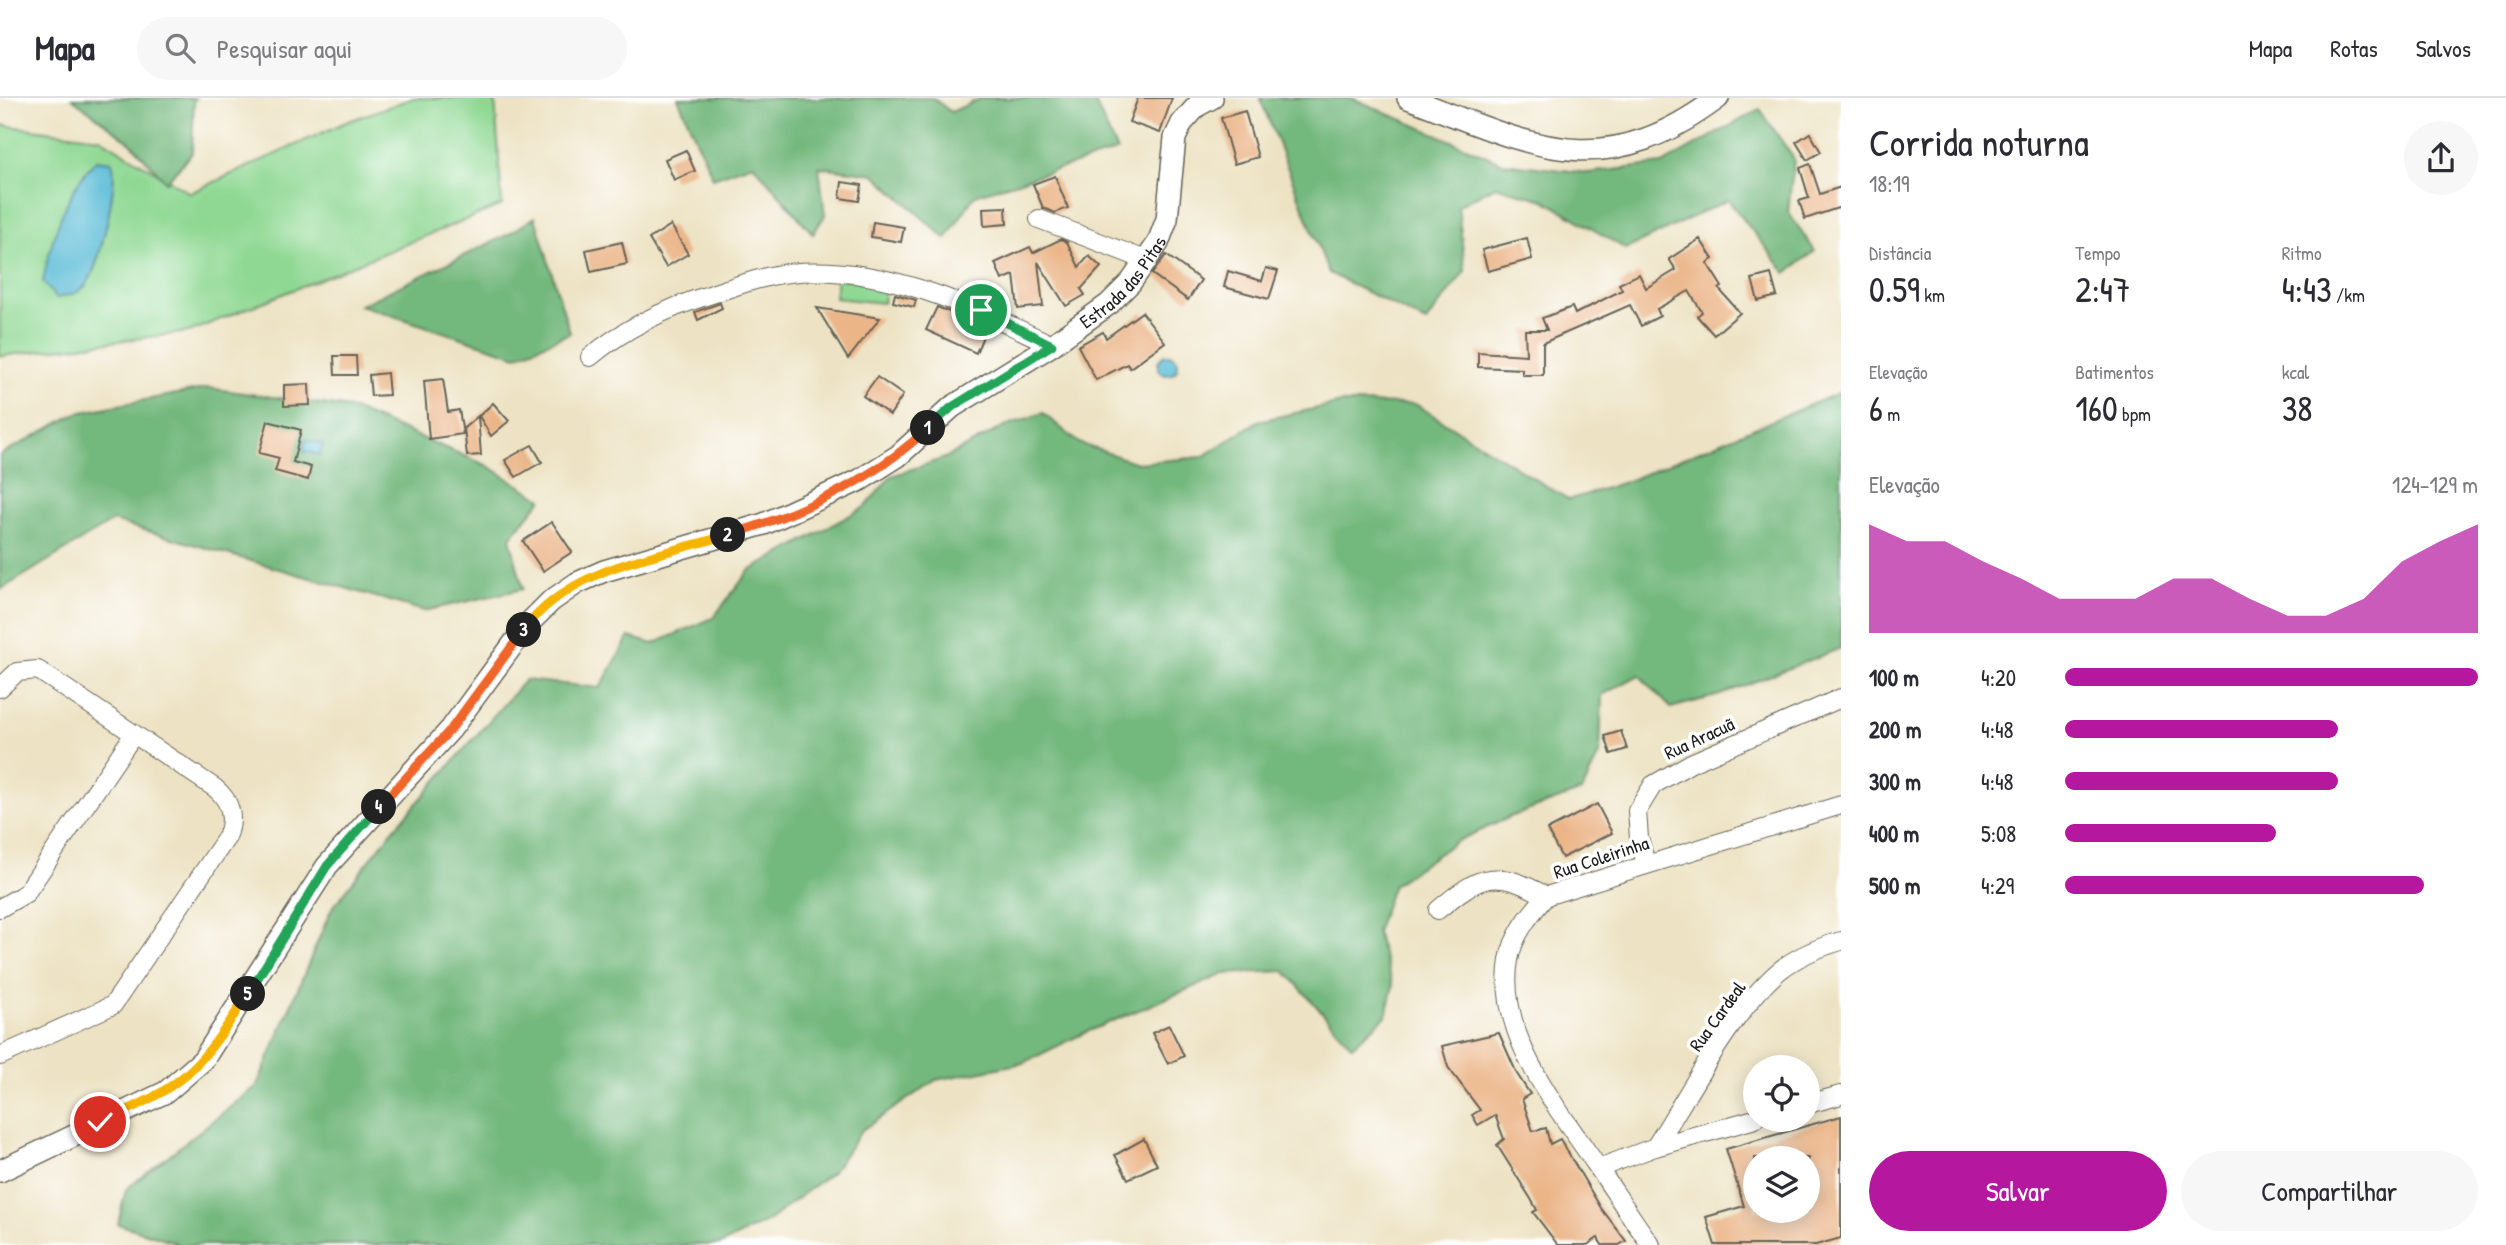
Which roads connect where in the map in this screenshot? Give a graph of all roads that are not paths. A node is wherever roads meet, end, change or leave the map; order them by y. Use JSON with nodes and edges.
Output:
{"nodes":[{"id":1,"x":1212,"y":98,"type":"edge"},
{"id":2,"x":1408,"y":98,"type":"edge"},
{"id":3,"x":1718,"y":98,"type":"edge"},
{"id":4,"x":1040,"y":219,"type":"dead end"},
{"id":5,"x":1147,"y":261,"type":"junction"},
{"id":6,"x":1052,"y":345,"type":"junction"},
{"id":7,"x":590,"y":357,"type":"dead end"},
{"id":8,"x":0,"y":688,"type":"edge"},
{"id":9,"x":1841,"y":698,"type":"edge"},
{"id":10,"x":134,"y":734,"type":"junction"},
{"id":11,"x":1841,"y":805,"type":"edge"},
{"id":12,"x":1646,"y":864,"type":"junction"},
{"id":13,"x":1546,"y":896,"type":"junction"},
{"id":14,"x":0,"y":908,"type":"edge"},
{"id":15,"x":1438,"y":910,"type":"dead end"},
{"id":16,"x":1841,"y":940,"type":"edge"},
{"id":17,"x":0,"y":1056,"type":"edge"},
{"id":18,"x":1841,"y":1095,"type":"edge"},
{"id":19,"x":1820,"y":1101,"type":"edge"},
{"id":20,"x":1743,"y":1122,"type":"edge"},
{"id":21,"x":1655,"y":1147,"type":"junction"},
{"id":22,"x":1598,"y":1168,"type":"junction"},
{"id":23,"x":0,"y":1171,"type":"edge"},
{"id":24,"x":1651,"y":1245,"type":"edge"}],
"edges":[{"from":1,"to":5,"type":"street","name":"Estrada das Pitas"},
{"from":2,"to":3,"type":"street"},
{"from":4,"to":5,"type":"street"},
{"from":5,"to":6,"type":"street","name":"Estrada das Pitas"},
{"from":6,"to":7,"type":"street"},
{"from":6,"to":23,"type":"street","name":"Estrada das Pitas"},
{"from":8,"to":10,"type":"street"},
{"from":9,"to":12,"type":"street","name":"Rua Aracuã"},
{"from":10,"to":14,"type":"street"},
{"from":10,"to":17,"type":"street"},
{"from":11,"to":12,"type":"street","name":"Rua Coleirinha"},
{"from":12,"to":13,"type":"street","name":"Rua Coleirinha"},
{"from":13,"to":15,"type":"street"},
{"from":13,"to":22,"type":"street","name":"Rua Coleirinha"},
{"from":16,"to":21,"type":"street","name":"Rua Cardeal"},
{"from":18,"to":19,"type":"street"},
{"from":20,"to":21,"type":"street"},
{"from":21,"to":22,"type":"street"},
{"from":22,"to":24,"type":"street","name":"Rua Coleirinha"}]}
